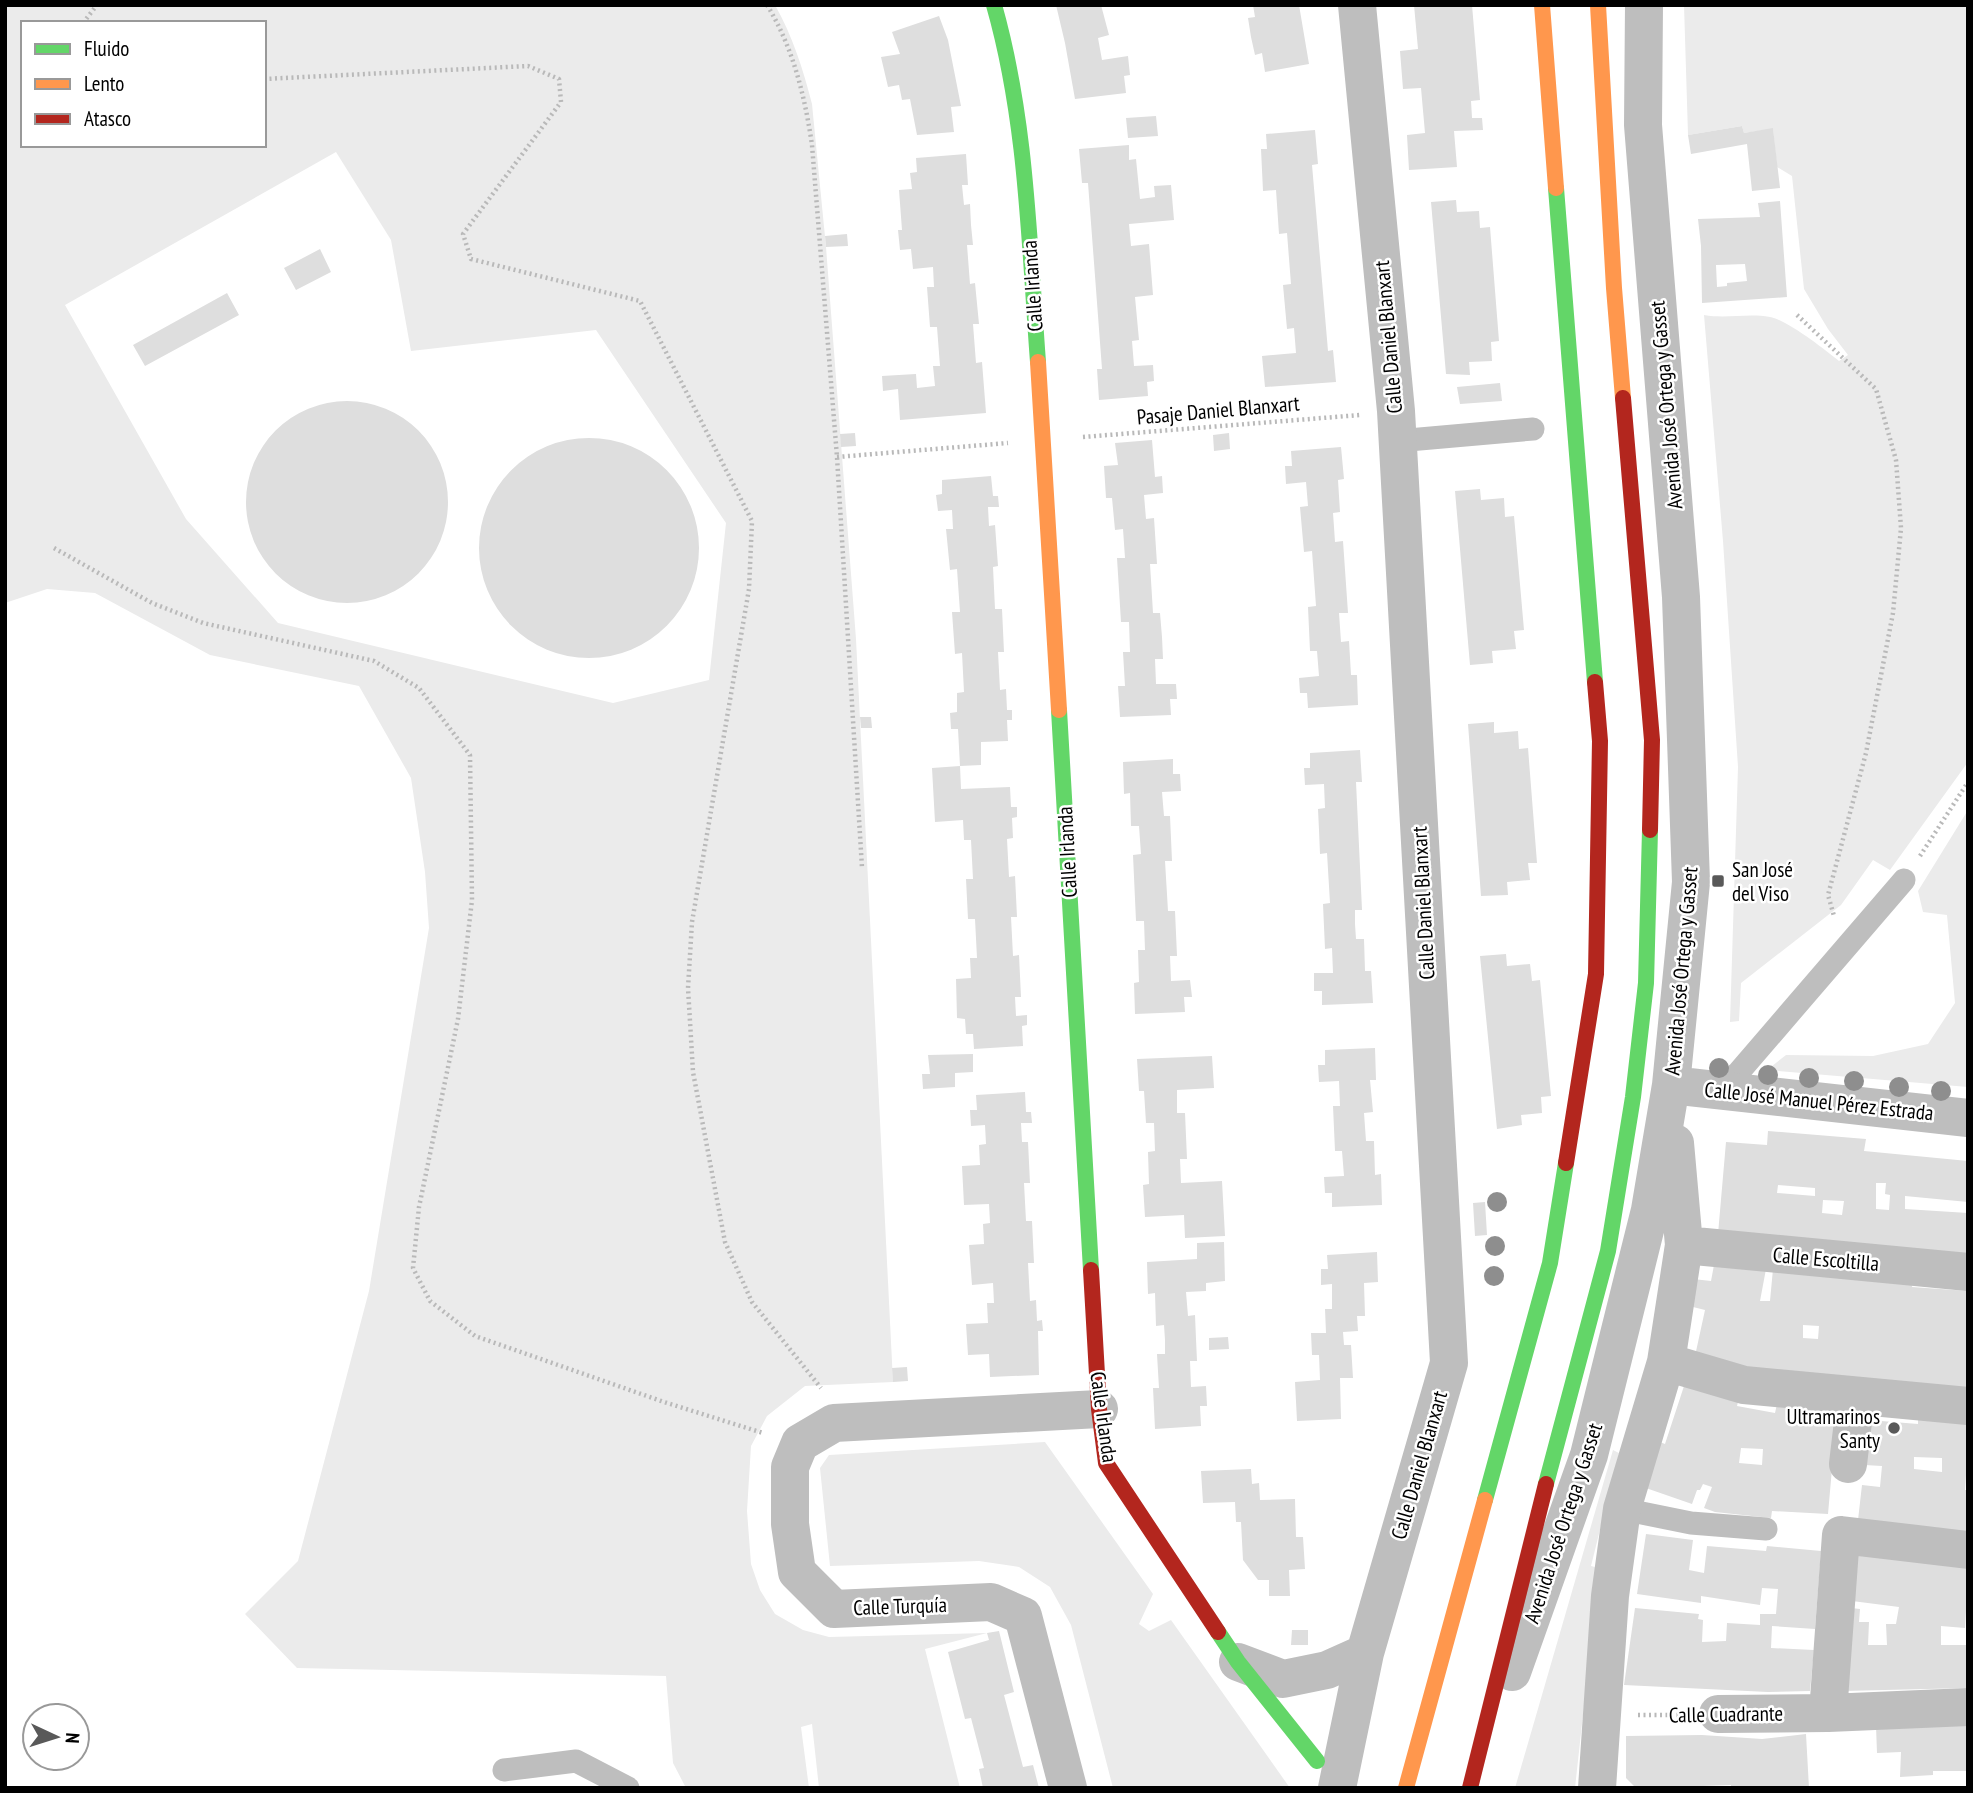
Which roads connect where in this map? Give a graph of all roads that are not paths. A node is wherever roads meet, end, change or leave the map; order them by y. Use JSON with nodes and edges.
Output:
{"nodes":[{"id":1,"x":994,"y":5,"type":"edge"},
{"id":2,"x":1357,"y":5,"type":"edge"},
{"id":3,"x":1542,"y":5,"type":"edge"},
{"id":4,"x":1598,"y":5,"type":"edge"},
{"id":5,"x":1644,"y":5,"type":"edge"},
{"id":6,"x":1533,"y":429,"type":"dead end"},
{"id":7,"x":1398,"y":441,"type":"junction"},
{"id":8,"x":1904,"y":880,"type":"road end"},
{"id":9,"x":1671,"y":1085,"type":"junction"},
{"id":10,"x":1715,"y":1090,"type":"junction"},
{"id":11,"x":1968,"y":1118,"type":"edge"},
{"id":12,"x":1684,"y":1245,"type":"junction"},
{"id":13,"x":1968,"y":1272,"type":"edge"},
{"id":14,"x":1666,"y":1362,"type":"junction"},
{"id":15,"x":1856,"y":1396,"type":"junction"},
{"id":16,"x":1968,"y":1406,"type":"edge"},
{"id":17,"x":1099,"y":1409,"type":"junction"},
{"id":18,"x":1848,"y":1464,"type":"dead end"},
{"id":19,"x":1622,"y":1509,"type":"junction"},
{"id":20,"x":1766,"y":1529,"type":"dead end"},
{"id":21,"x":1968,"y":1550,"type":"edge"},
{"id":22,"x":1365,"y":1653,"type":"junction"},
{"id":23,"x":1238,"y":1662,"type":"junction"},
{"id":24,"x":1968,"y":1707,"type":"edge"},
{"id":25,"x":1828,"y":1713,"type":"junction"},
{"id":26,"x":1717,"y":1714,"type":"road end"},
{"id":27,"x":504,"y":1770,"type":"dead end"},
{"id":28,"x":1327,"y":1774,"type":"edge"},
{"id":29,"x":1471,"y":1785,"type":"edge"},
{"id":30,"x":628,"y":1788,"type":"edge"},
{"id":31,"x":1068,"y":1788,"type":"edge"},
{"id":32,"x":1406,"y":1788,"type":"edge"},
{"id":33,"x":1597,"y":1788,"type":"edge"}],
"edges":[{"from":1,"to":17,"type":"main road","name":"Calle Irlanda"},
{"from":2,"to":7,"type":"street","name":"Calle Daniel Blanxart"},
{"from":3,"to":32,"type":"main road"},
{"from":4,"to":29,"type":"main road","name":"Avenida José Ortega y Gasset"},
{"from":5,"to":9,"type":"street","name":"Avenida José Ortega y Gasset"},
{"from":6,"to":7,"type":"lane"},
{"from":7,"to":22,"type":"street","name":"Calle Daniel Blanxart"},
{"from":8,"to":10,"type":"lane"},
{"from":9,"to":10,"type":"street","name":"Calle José Manuel Pérez Estrada"},
{"from":9,"to":12,"type":"street"},
{"from":9,"to":29,"type":"street","name":"Avenida José Ortega y Gasset"},
{"from":10,"to":11,"type":"street","name":"Calle José Manuel Pérez Estrada"},
{"from":12,"to":13,"type":"street","name":"Calle Escoltilla"},
{"from":12,"to":14,"type":"street"},
{"from":14,"to":15,"type":"street"},
{"from":14,"to":19,"type":"street"},
{"from":15,"to":16,"type":"street"},
{"from":15,"to":18,"type":"street"},
{"from":17,"to":23,"type":"main road","name":"Calle Irlanda"},
{"from":17,"to":31,"type":"street","name":"Calle Turquía"},
{"from":19,"to":20,"type":"lane"},
{"from":19,"to":33,"type":"street"},
{"from":21,"to":25,"type":"street"},
{"from":22,"to":23,"type":"street"},
{"from":22,"to":28,"type":"street","name":"Calle Daniel Blanxart"},
{"from":23,"to":28,"type":"main road","name":"Calle Irlanda"},
{"from":24,"to":25,"type":"street","name":"Calle Cuadrante"},
{"from":25,"to":26,"type":"street","name":"Calle Cuadrante"},
{"from":27,"to":30,"type":"lane"}]}
